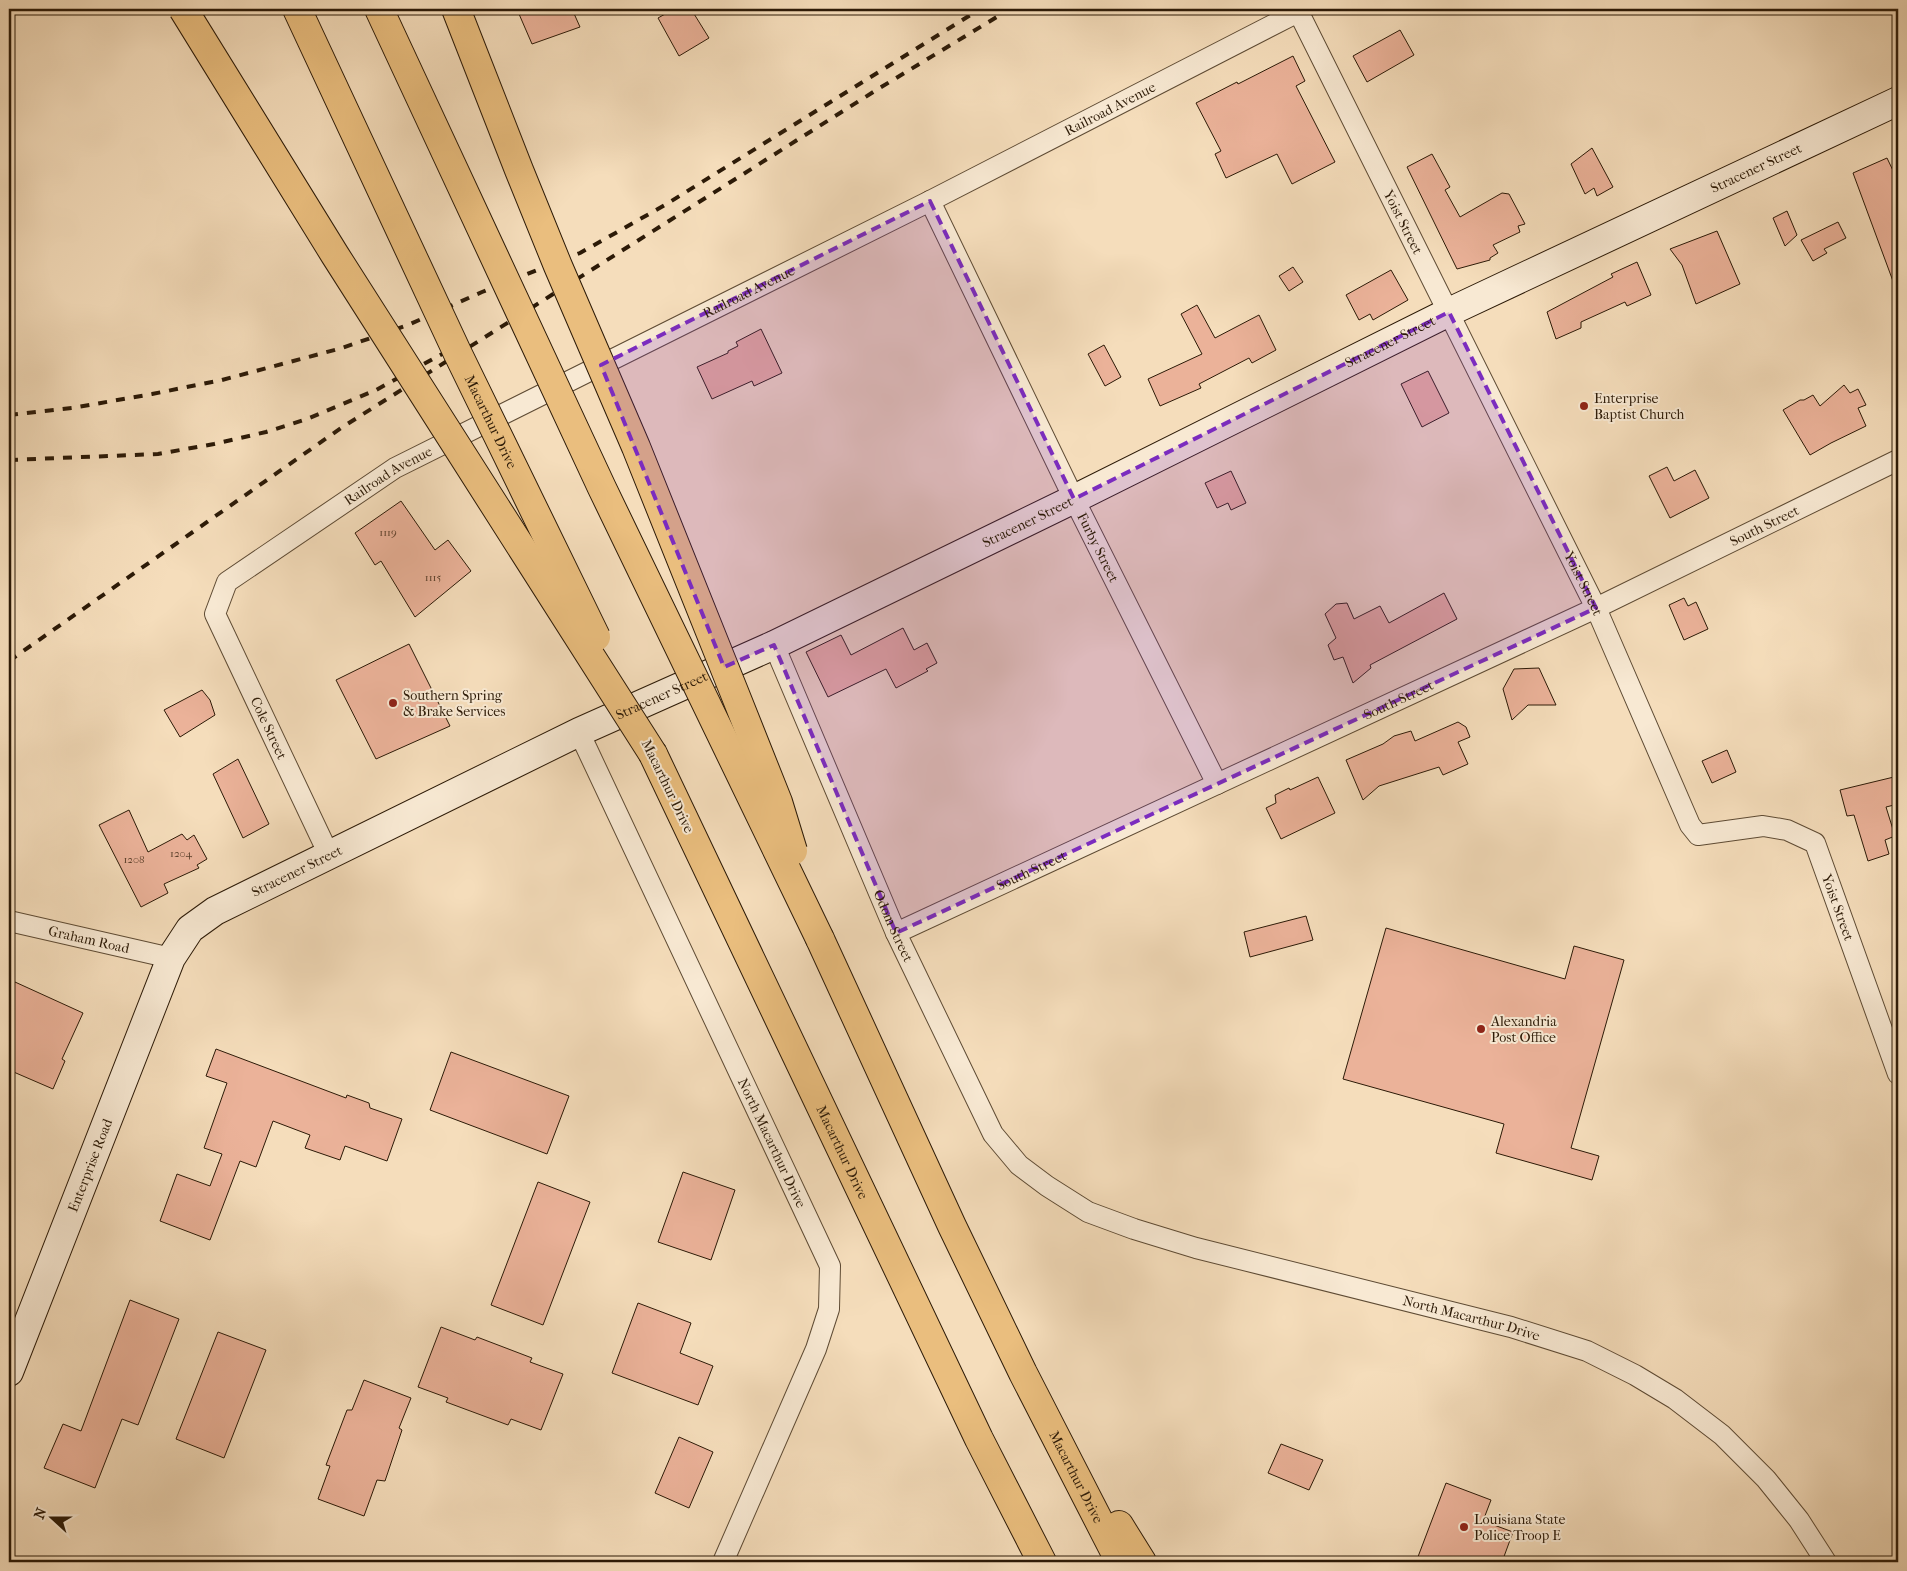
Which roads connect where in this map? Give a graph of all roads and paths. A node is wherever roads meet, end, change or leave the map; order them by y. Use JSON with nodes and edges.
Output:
{"nodes":[{"id":1,"x":176,"y":9,"type":"edge"},
{"id":2,"x":183,"y":9,"type":"edge"},
{"id":3,"x":297,"y":9,"type":"edge"},
{"id":4,"x":379,"y":9,"type":"edge"},
{"id":5,"x":456,"y":9,"type":"edge"},
{"id":6,"x":1298,"y":10,"type":"edge"},
{"id":7,"x":200,"y":38,"type":"junction"},
{"id":8,"x":1896,"y":102,"type":"edge"},
{"id":9,"x":930,"y":201,"type":"junction"},
{"id":10,"x":1449,"y":312,"type":"junction"},
{"id":11,"x":1898,"y":460,"type":"edge"},
{"id":12,"x":1074,"y":499,"type":"junction"},
{"id":13,"x":219,"y":600,"type":"joint"},
{"id":14,"x":1596,"y":608,"type":"junction"},
{"id":15,"x":774,"y":645,"type":"junction"},
{"id":16,"x":579,"y":732,"type":"junction"},
{"id":17,"x":653,"y":754,"type":"junction"},
{"id":18,"x":1217,"y":784,"type":"junction"},
{"id":19,"x":329,"y":855,"type":"junction"},
{"id":20,"x":9,"y":921,"type":"edge"},
{"id":21,"x":896,"y":933,"type":"junction"},
{"id":22,"x":820,"y":939,"type":"junction"},
{"id":23,"x":171,"y":958,"type":"junction"},
{"id":24,"x":1898,"y":1074,"type":"edge"},
{"id":25,"x":1047,"y":1186,"type":"joint"},
{"id":26,"x":9,"y":1372,"type":"edge"},
{"id":27,"x":1023,"y":1373,"type":"junction"},
{"id":28,"x":980,"y":1439,"type":"junction"},
{"id":29,"x":723,"y":1562,"type":"edge"},
{"id":30,"x":1020,"y":1562,"type":"edge"},
{"id":31,"x":1042,"y":1562,"type":"edge"},
{"id":32,"x":1120,"y":1562,"type":"edge"},
{"id":33,"x":1142,"y":1562,"type":"edge"},
{"id":34,"x":1826,"y":1562,"type":"edge"}],
"edges":[{"from":1,"to":7,"type":"highway","bridge":true},
{"from":2,"to":7,"type":"highway","bridge":true},
{"from":3,"to":17,"type":"highway","name":"Macarthur Drive","bridge":true},
{"from":4,"to":22,"type":"highway","name":"Macarthur Drive","bridge":true},
{"from":5,"to":22,"type":"highway","bridge":true},
{"from":6,"to":9,"type":"street","name":"Railroad Avenue"},
{"from":6,"to":10,"type":"street","name":"Yoist Street"},
{"from":7,"to":17,"type":"highway","bridge":true},
{"from":8,"to":10,"type":"street","name":"Stracener Street"},
{"from":9,"to":12,"type":"street","name":"Furby Street"},
{"from":9,"to":13,"type":"street","name":"Railroad Avenue"},
{"from":10,"to":12,"type":"street","name":"Stracener Street"},
{"from":10,"to":14,"type":"street","name":"Yoist Street"},
{"from":11,"to":14,"type":"street","name":"South Street"},
{"from":12,"to":15,"type":"street","name":"Stracener Street"},
{"from":12,"to":18,"type":"street","name":"Furby Street"},
{"from":13,"to":19,"type":"street","name":"Cole Street"},
{"from":14,"to":18,"type":"street","name":"South Street"},
{"from":14,"to":24,"type":"street","name":"Yoist Street"},
{"from":15,"to":16,"type":"street","name":"Stracener Street"},
{"from":15,"to":21,"type":"street","name":"Odom Street"},
{"from":16,"to":19,"type":"street","name":"Stracener Street"},
{"from":16,"to":29,"type":"street","name":"North Macarthur Drive"},
{"from":17,"to":28,"type":"highway","name":"Macarthur Drive"},
{"from":18,"to":21,"type":"street","name":"South Street"},
{"from":19,"to":23,"type":"street","name":"Stracener Street"},
{"from":20,"to":23,"type":"street","name":"Graham Road"},
{"from":21,"to":25,"type":"street","name":"Odom Street"},
{"from":22,"to":27,"type":"highway","name":"Macarthur Drive"},
{"from":23,"to":26,"type":"street","name":"Enterprise Road"},
{"from":25,"to":34,"type":"street","name":"North Macarthur Drive"},
{"from":27,"to":32,"type":"highway","name":"Macarthur Drive"},
{"from":27,"to":33,"type":"highway"},
{"from":28,"to":30,"type":"highway"},
{"from":28,"to":31,"type":"highway","name":"Macarthur Drive"}]}
